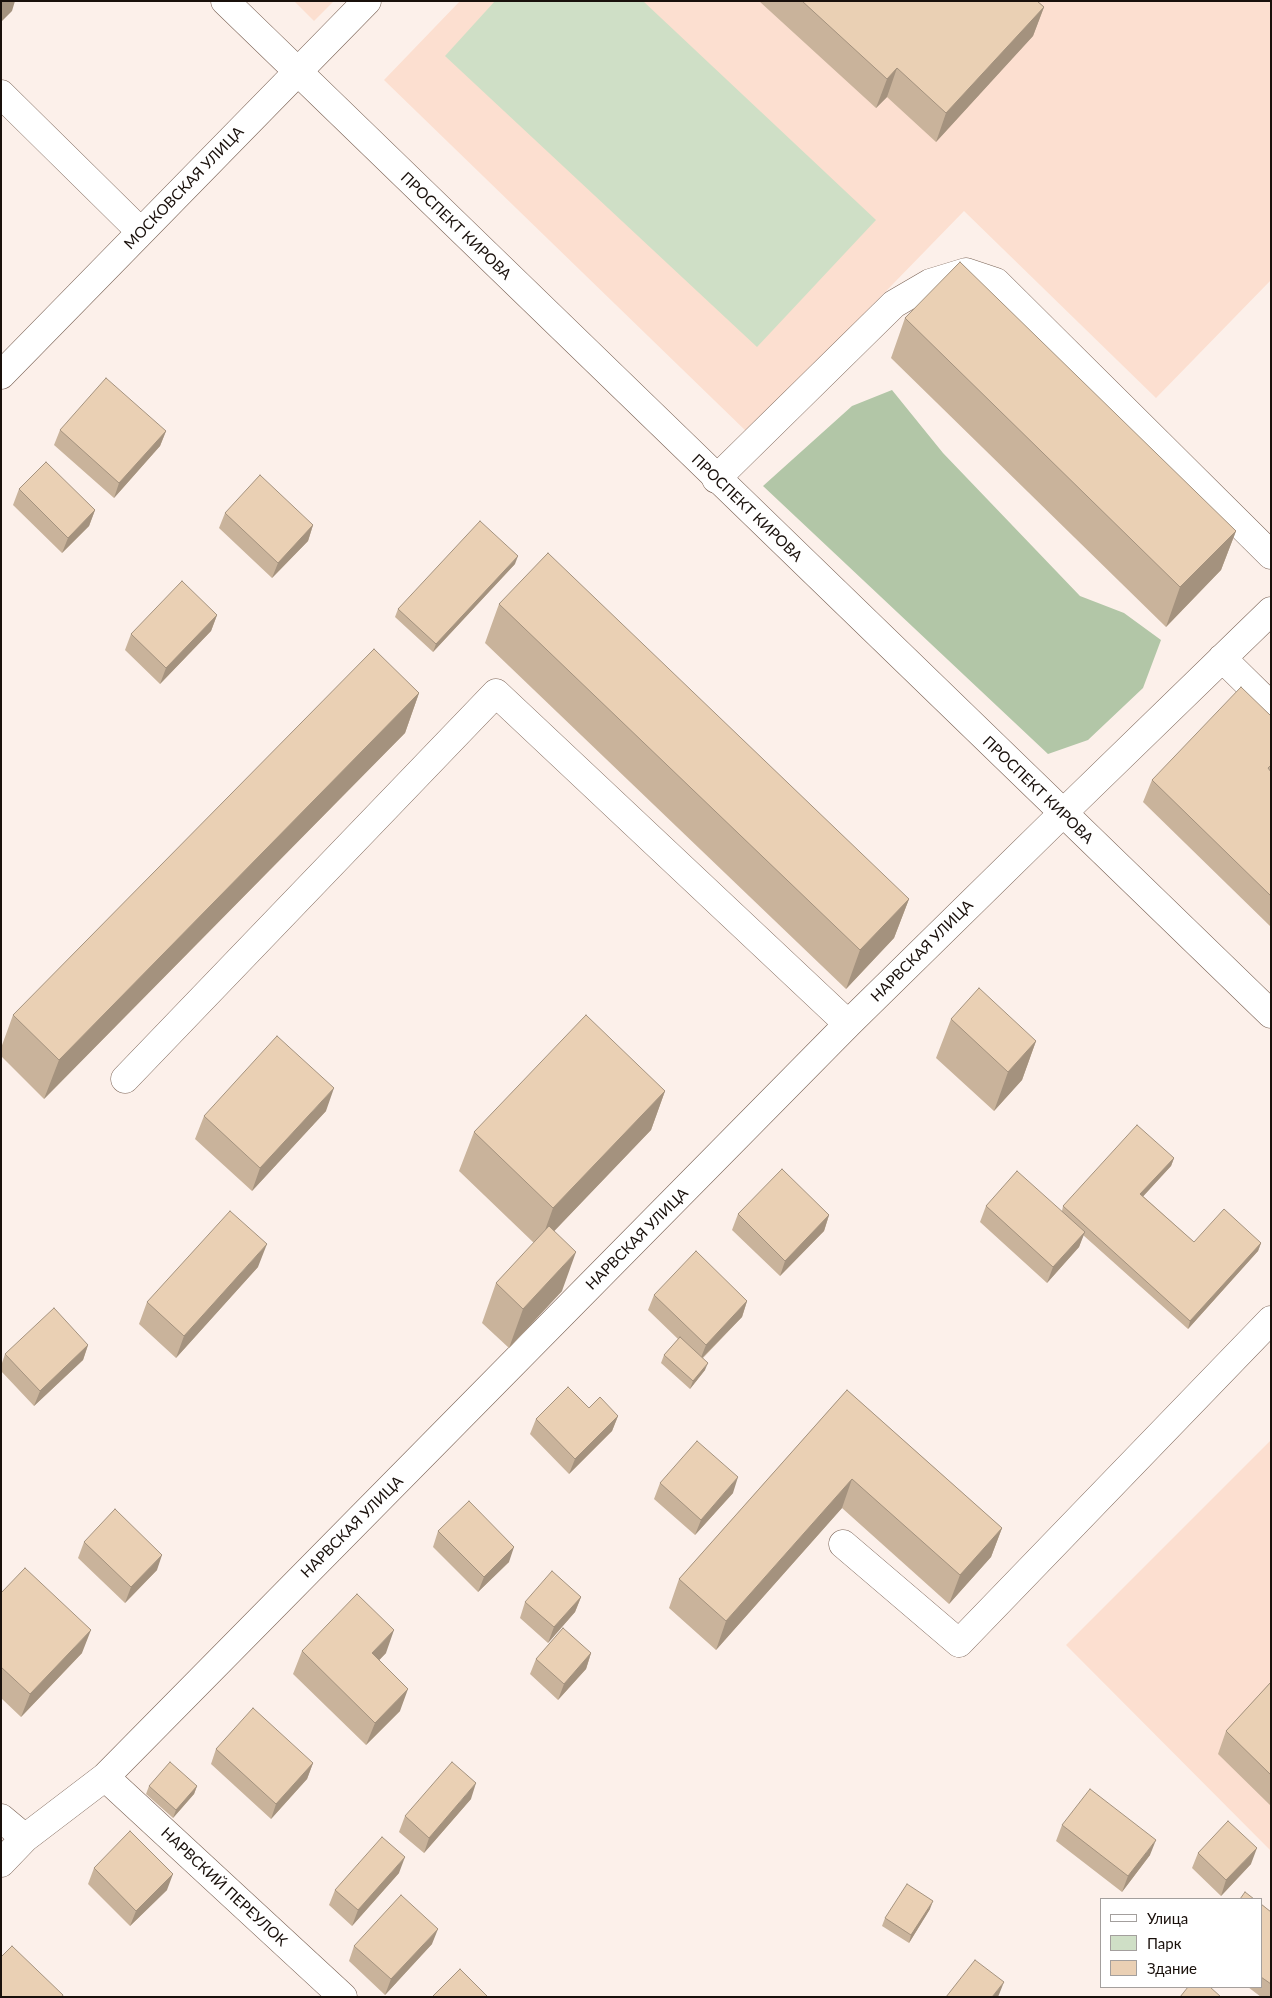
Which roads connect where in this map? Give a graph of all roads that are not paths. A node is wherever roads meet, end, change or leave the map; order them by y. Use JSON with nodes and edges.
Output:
{"nodes":[{"id":1,"x":225,"y":1,"type":"edge"},
{"id":2,"x":368,"y":1,"type":"edge"},
{"id":3,"x":297,"y":72,"type":"junction"},
{"id":4,"x":1,"y":94,"type":"edge"},
{"id":5,"x":141,"y":232,"type":"junction"},
{"id":6,"x":1,"y":374,"type":"edge"},
{"id":7,"x":716,"y":478,"type":"junction"},
{"id":8,"x":1271,"y":555,"type":"edge"},
{"id":9,"x":1271,"y":611,"type":"edge"},
{"id":10,"x":1222,"y":658,"type":"junction"},
{"id":11,"x":1271,"y":706,"type":"edge"},
{"id":12,"x":1062,"y":814,"type":"junction"},
{"id":13,"x":1271,"y":1014,"type":"edge"},
{"id":14,"x":848,"y":1024,"type":"junction"},
{"id":15,"x":126,"y":1079,"type":"dead end"},
{"id":16,"x":1271,"y":1320,"type":"edge"},
{"id":17,"x":843,"y":1544,"type":"dead end"},
{"id":18,"x":106,"y":1777,"type":"junction"},
{"id":19,"x":1,"y":1818,"type":"edge"},
{"id":20,"x":25,"y":1838,"type":"junction"},
{"id":21,"x":1,"y":1864,"type":"edge"},
{"id":22,"x":343,"y":1997,"type":"edge"}],
"edges":[{"from":1,"to":3,"type":"street","name":"ПРОСПЕКТ КИРОВА"},
{"from":2,"to":3,"type":"street","name":"МОСКОВСКАЯ УЛИЦА"},
{"from":3,"to":5,"type":"street","name":"МОСКОВСКАЯ УЛИЦА"},
{"from":3,"to":7,"type":"street","name":"ПРОСПЕКТ КИРОВА"},
{"from":4,"to":5,"type":"street"},
{"from":5,"to":6,"type":"street","name":"МОСКОВСКАЯ УЛИЦА"},
{"from":7,"to":8,"type":"street"},
{"from":7,"to":12,"type":"street","name":"ПРОСПЕКТ КИРОВА"},
{"from":9,"to":10,"type":"street","name":"НАРВСКАЯ УЛИЦА"},
{"from":10,"to":11,"type":"street"},
{"from":10,"to":12,"type":"street","name":"НАРВСКАЯ УЛИЦА"},
{"from":12,"to":13,"type":"street","name":"ПРОСПЕКТ КИРОВА"},
{"from":12,"to":14,"type":"street","name":"НАРВСКАЯ УЛИЦА"},
{"from":14,"to":15,"type":"street"},
{"from":14,"to":18,"type":"street","name":"НАРВСКАЯ УЛИЦА"},
{"from":16,"to":17,"type":"street"},
{"from":18,"to":20,"type":"street","name":"НАРВСКАЯ УЛИЦА"},
{"from":18,"to":22,"type":"street","name":"НАРВСКИЙ ПЕРЕУЛОК"},
{"from":19,"to":20,"type":"street"},
{"from":20,"to":21,"type":"street","name":"НАРВСКАЯ УЛИЦА"}]}
